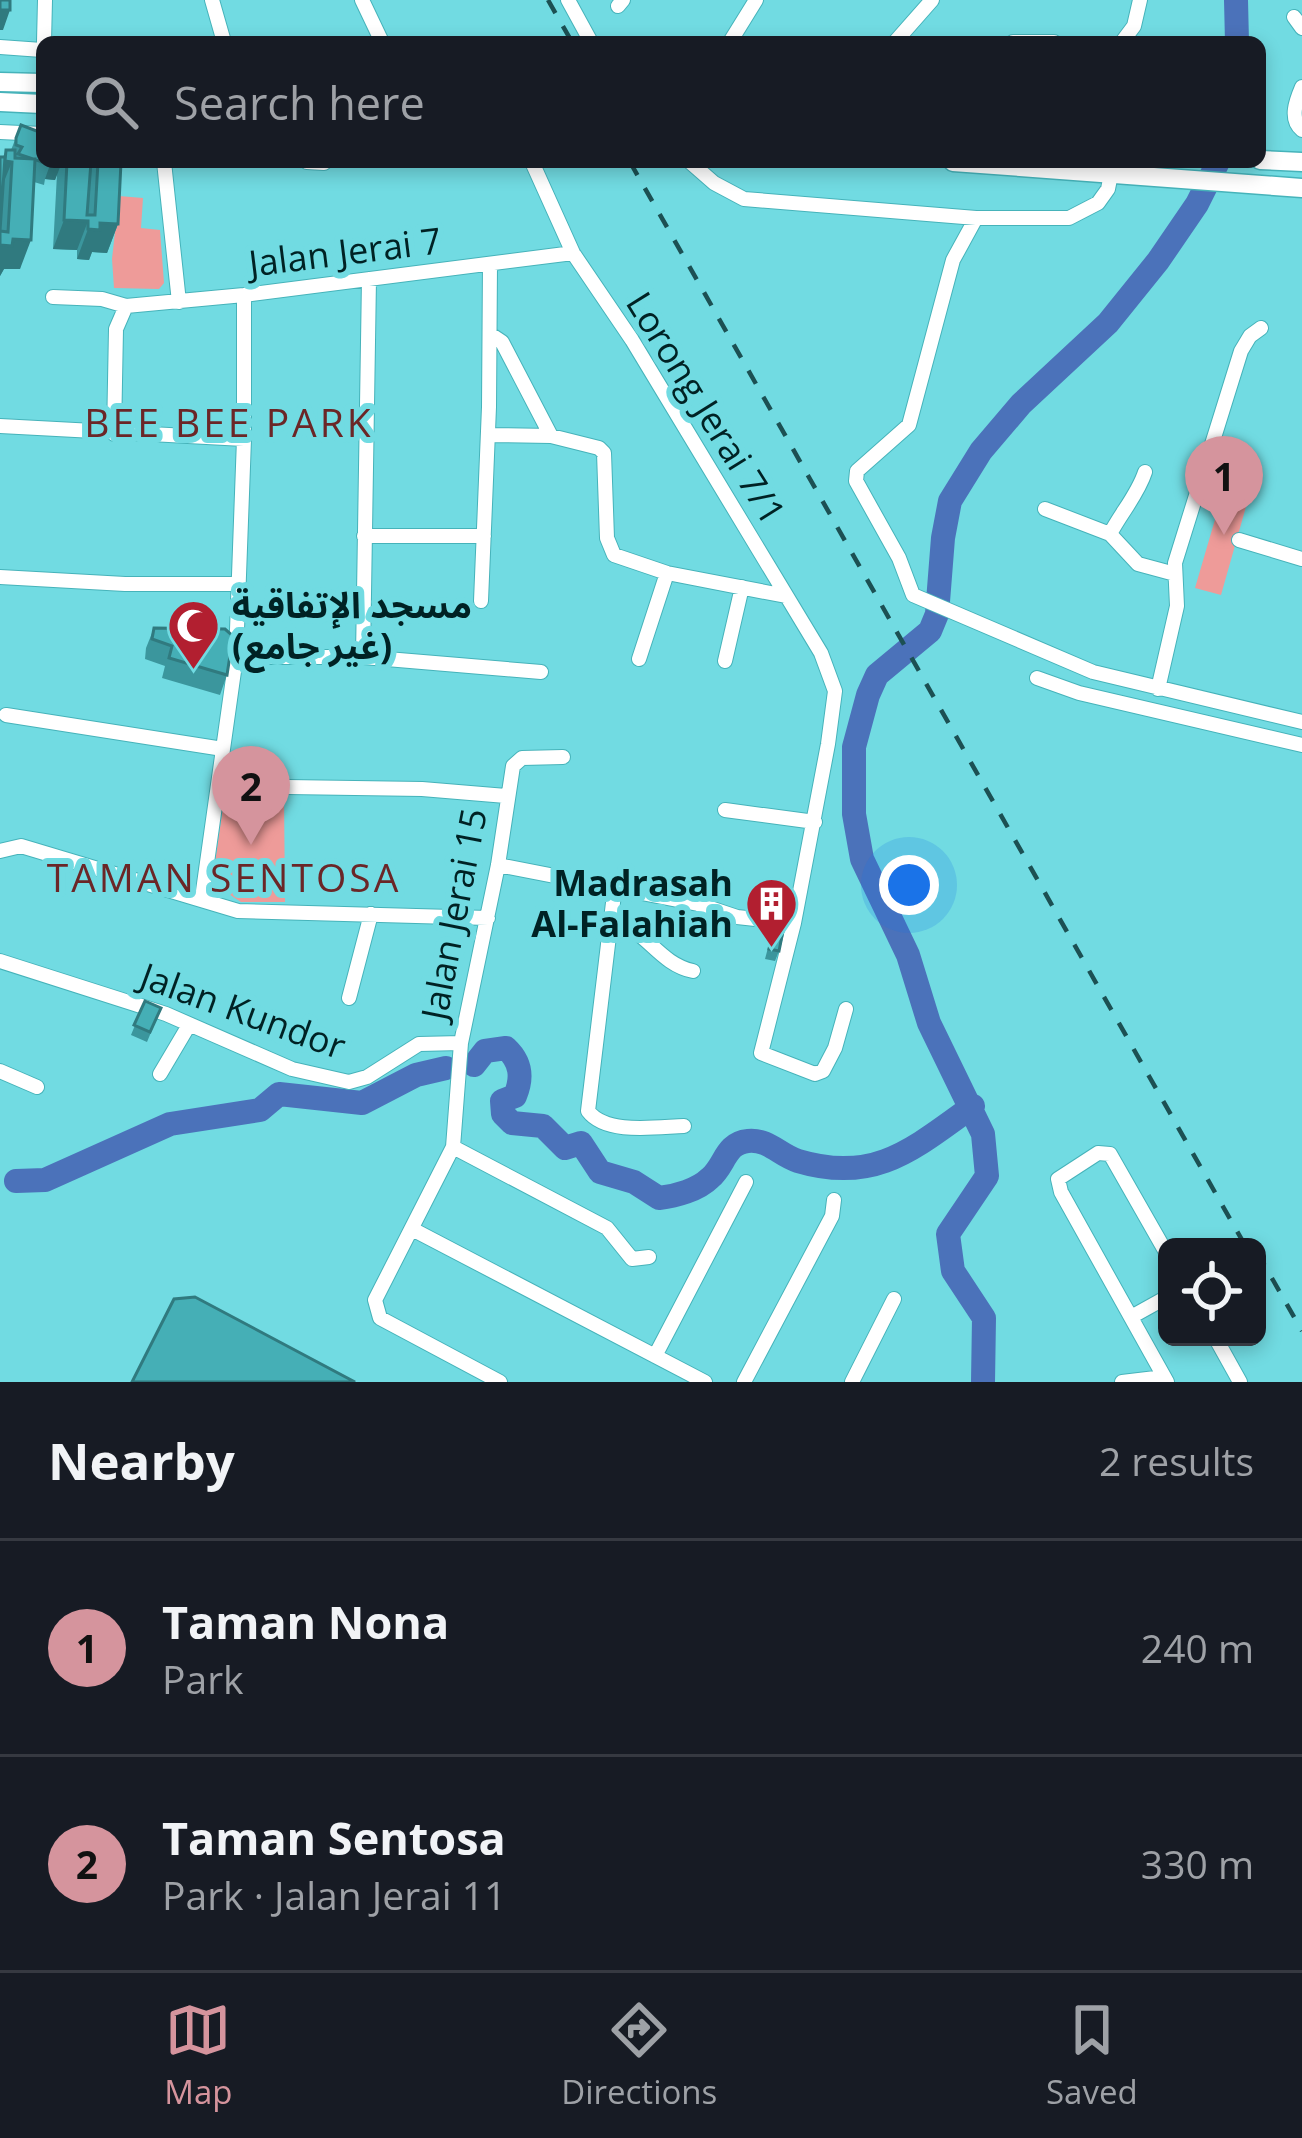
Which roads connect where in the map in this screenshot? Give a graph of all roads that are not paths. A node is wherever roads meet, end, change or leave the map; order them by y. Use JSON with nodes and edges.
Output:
{"nodes":[{"id":1,"x":45,"y":0,"type":"edge"},
{"id":2,"x":212,"y":0,"type":"edge"},
{"id":3,"x":362,"y":0,"type":"edge"},
{"id":4,"x":568,"y":0,"type":"edge"},
{"id":5,"x":756,"y":0,"type":"edge"},
{"id":6,"x":932,"y":0,"type":"edge"},
{"id":7,"x":1140,"y":0,"type":"edge"},
{"id":8,"x":43,"y":36,"type":"edge"},
{"id":9,"x":222,"y":36,"type":"edge"},
{"id":10,"x":379,"y":36,"type":"edge"},
{"id":11,"x":588,"y":36,"type":"edge"},
{"id":12,"x":734,"y":36,"type":"edge"},
{"id":13,"x":900,"y":36,"type":"edge"},
{"id":14,"x":1127,"y":36,"type":"edge"},
{"id":15,"x":36,"y":46,"type":"edge"},
{"id":16,"x":0,"y":47,"type":"edge"},
{"id":17,"x":0,"y":82,"type":"edge"},
{"id":18,"x":36,"y":83,"type":"edge"},
{"id":19,"x":1302,"y":87,"type":"edge"},
{"id":20,"x":0,"y":102,"type":"edge"},
{"id":21,"x":36,"y":104,"type":"edge"},
{"id":22,"x":1302,"y":130,"type":"edge"},
{"id":23,"x":0,"y":132,"type":"edge"},
{"id":24,"x":36,"y":134,"type":"edge"},
{"id":25,"x":1266,"y":160,"type":"edge"},
{"id":26,"x":1302,"y":162,"type":"edge"},
{"id":27,"x":165,"y":168,"type":"edge"},
{"id":28,"x":535,"y":168,"type":"edge"},
{"id":29,"x":697,"y":168,"type":"edge"},
{"id":30,"x":1010,"y":168,"type":"edge"},
{"id":31,"x":1111,"y":174,"type":"junction"},
{"id":32,"x":1302,"y":188,"type":"edge"},
{"id":33,"x":976,"y":218,"type":"junction"},
{"id":34,"x":573,"y":253,"type":"junction"},
{"id":35,"x":490,"y":264,"type":"junction"},
{"id":36,"x":369,"y":279,"type":"junction"},
{"id":37,"x":244,"y":296,"type":"junction"},
{"id":38,"x":53,"y":297,"type":"dead end"},
{"id":39,"x":179,"y":302,"type":"junction"},
{"id":40,"x":126,"y":306,"type":"junction"},
{"id":41,"x":1261,"y":328,"type":"dead end"},
{"id":42,"x":490,"y":334,"type":"junction"},
{"id":43,"x":0,"y":426,"type":"edge"},
{"id":44,"x":114,"y":434,"type":"junction"},
{"id":45,"x":488,"y":435,"type":"junction"},
{"id":46,"x":551,"y":436,"type":"junction"},
{"id":47,"x":244,"y":439,"type":"junction"},
{"id":48,"x":1145,"y":472,"type":"dead end"},
{"id":49,"x":1046,"y":509,"type":"dead end"},
{"id":50,"x":1111,"y":534,"type":"junction"},
{"id":51,"x":364,"y":536,"type":"junction"},
{"id":52,"x":484,"y":536,"type":"junction"},
{"id":53,"x":1239,"y":540,"type":"dead end"},
{"id":54,"x":1302,"y":559,"type":"edge"},
{"id":55,"x":667,"y":573,"type":"junction"},
{"id":56,"x":1175,"y":574,"type":"junction"},
{"id":57,"x":0,"y":577,"type":"edge"},
{"id":58,"x":239,"y":584,"type":"junction"},
{"id":59,"x":742,"y":587,"type":"junction"},
{"id":60,"x":786,"y":596,"type":"junction"},
{"id":61,"x":481,"y":601,"type":"dead end"},
{"id":62,"x":236,"y":657,"type":"junction"},
{"id":63,"x":363,"y":657,"type":"junction"},
{"id":64,"x":639,"y":659,"type":"dead end"},
{"id":65,"x":725,"y":661,"type":"dead end"},
{"id":66,"x":541,"y":673,"type":"dead end"},
{"id":67,"x":1037,"y":678,"type":"dead end"},
{"id":68,"x":1158,"y":689,"type":"junction"},
{"id":69,"x":6,"y":715,"type":"dead end"},
{"id":70,"x":1302,"y":722,"type":"edge"},
{"id":71,"x":1302,"y":745,"type":"edge"},
{"id":72,"x":223,"y":749,"type":"junction"},
{"id":73,"x":563,"y":757,"type":"dead end"},
{"id":74,"x":218,"y":786,"type":"junction"},
{"id":75,"x":506,"y":796,"type":"junction"},
{"id":76,"x":725,"y":810,"type":"dead end"},
{"id":77,"x":815,"y":822,"type":"junction"},
{"id":78,"x":0,"y":851,"type":"edge"},
{"id":79,"x":498,"y":865,"type":"junction"},
{"id":80,"x":615,"y":886,"type":"junction"},
{"id":81,"x":202,"y":898,"type":"junction"},
{"id":82,"x":371,"y":914,"type":"junction"},
{"id":83,"x":488,"y":918,"type":"junction"},
{"id":84,"x":611,"y":920,"type":"junction"},
{"id":85,"x":794,"y":923,"type":"junction"},
{"id":86,"x":0,"y":961,"type":"edge"},
{"id":87,"x":693,"y":970,"type":"dead end"},
{"id":88,"x":349,"y":998,"type":"dead end"},
{"id":89,"x":846,"y":1009,"type":"dead end"},
{"id":90,"x":189,"y":1025,"type":"junction"},
{"id":91,"x":460,"y":1043,"type":"junction"},
{"id":92,"x":0,"y":1071,"type":"edge"},
{"id":93,"x":160,"y":1074,"type":"dead end"},
{"id":94,"x":37,"y":1087,"type":"dead end"},
{"id":95,"x":684,"y":1126,"type":"dead end"},
{"id":96,"x":453,"y":1147,"type":"junction"},
{"id":97,"x":746,"y":1182,"type":"dead end"},
{"id":98,"x":833,"y":1201,"type":"dead end"},
{"id":99,"x":412,"y":1229,"type":"junction"},
{"id":100,"x":1158,"y":1238,"type":"edge"},
{"id":101,"x":649,"y":1257,"type":"dead end"},
{"id":102,"x":893,"y":1299,"type":"dead end"},
{"id":103,"x":1158,"y":1302,"type":"edge"},
{"id":104,"x":1131,"y":1317,"type":"junction"},
{"id":105,"x":1220,"y":1346,"type":"edge"},
{"id":106,"x":655,"y":1356,"type":"junction"},
{"id":107,"x":1165,"y":1379,"type":"edge"},
{"id":108,"x":500,"y":1382,"type":"edge"},
{"id":109,"x":705,"y":1382,"type":"edge"},
{"id":110,"x":744,"y":1382,"type":"edge"},
{"id":111,"x":851,"y":1382,"type":"edge"},
{"id":112,"x":1122,"y":1382,"type":"edge"},
{"id":113,"x":1240,"y":1382,"type":"edge"}],
"edges":[{"from":1,"to":8,"type":"street"},
{"from":2,"to":9,"type":"street"},
{"from":3,"to":10,"type":"street"},
{"from":4,"to":11,"type":"street"},
{"from":5,"to":12,"type":"street"},
{"from":6,"to":13,"type":"street"},
{"from":7,"to":14,"type":"street"},
{"from":15,"to":16,"type":"street"},
{"from":17,"to":18,"type":"main road"},
{"from":19,"to":22,"type":"street"},
{"from":20,"to":21,"type":"main road"},
{"from":23,"to":24,"type":"street"},
{"from":25,"to":26,"type":"main road"},
{"from":27,"to":39,"type":"street"},
{"from":28,"to":34,"type":"street","name":"Lorong Jerai 7/1"},
{"from":29,"to":33,"type":"street"},
{"from":30,"to":31,"type":"main road"},
{"from":31,"to":32,"type":"main road"},
{"from":31,"to":33,"type":"street"},
{"from":33,"to":68,"type":"street"},
{"from":34,"to":35,"type":"street","name":"Jalan Jerai 7"},
{"from":34,"to":60,"type":"street","name":"Lorong Jerai 7/1"},
{"from":35,"to":36,"type":"street","name":"Jalan Jerai 7"},
{"from":35,"to":42,"type":"street"},
{"from":36,"to":37,"type":"street","name":"Jalan Jerai 7"},
{"from":36,"to":51,"type":"street"},
{"from":37,"to":39,"type":"street","name":"Jalan Jerai 7"},
{"from":37,"to":47,"type":"street"},
{"from":38,"to":40,"type":"street","name":"Jalan Jerai 7"},
{"from":39,"to":40,"type":"street","name":"Jalan Jerai 7"},
{"from":40,"to":44,"type":"street"},
{"from":41,"to":56,"type":"street"},
{"from":42,"to":45,"type":"street"},
{"from":42,"to":46,"type":"street"},
{"from":43,"to":44,"type":"street"},
{"from":44,"to":47,"type":"street"},
{"from":45,"to":46,"type":"street"},
{"from":45,"to":52,"type":"street"},
{"from":46,"to":55,"type":"street"},
{"from":47,"to":58,"type":"street"},
{"from":48,"to":50,"type":"street"},
{"from":49,"to":50,"type":"street"},
{"from":50,"to":56,"type":"street"},
{"from":51,"to":52,"type":"street"},
{"from":51,"to":63,"type":"street"},
{"from":52,"to":61,"type":"street"},
{"from":53,"to":54,"type":"street"},
{"from":55,"to":59,"type":"street"},
{"from":55,"to":64,"type":"street"},
{"from":56,"to":68,"type":"street"},
{"from":57,"to":58,"type":"street"},
{"from":58,"to":62,"type":"street"},
{"from":59,"to":60,"type":"street"},
{"from":59,"to":65,"type":"street"},
{"from":60,"to":77,"type":"street","name":"Lorong Jerai 7/1"},
{"from":62,"to":63,"type":"street"},
{"from":62,"to":72,"type":"street"},
{"from":63,"to":66,"type":"street"},
{"from":67,"to":71,"type":"street"},
{"from":68,"to":70,"type":"street"},
{"from":69,"to":72,"type":"street"},
{"from":72,"to":74,"type":"street"},
{"from":73,"to":75,"type":"street"},
{"from":74,"to":75,"type":"street"},
{"from":74,"to":81,"type":"street"},
{"from":75,"to":79,"type":"street","name":"Jalan Jerai 15"},
{"from":76,"to":77,"type":"street"},
{"from":77,"to":85,"type":"street","name":"Lorong Jerai 7/1"},
{"from":78,"to":81,"type":"street"},
{"from":79,"to":80,"type":"street"},
{"from":79,"to":83,"type":"street","name":"Jalan Jerai 15"},
{"from":80,"to":84,"type":"street"},
{"from":80,"to":85,"type":"street"},
{"from":81,"to":82,"type":"street"},
{"from":82,"to":83,"type":"street"},
{"from":82,"to":88,"type":"street"},
{"from":83,"to":91,"type":"street","name":"Jalan Jerai 15"},
{"from":84,"to":87,"type":"street"},
{"from":84,"to":95,"type":"street"},
{"from":85,"to":89,"type":"street","name":"Lorong Jerai 7/1"},
{"from":86,"to":90,"type":"street","name":"Jalan Kundor"},
{"from":90,"to":91,"type":"street","name":"Jalan Kundor"},
{"from":90,"to":93,"type":"street"},
{"from":91,"to":96,"type":"street","name":"Jalan Jerai 15"},
{"from":92,"to":94,"type":"street"},
{"from":96,"to":99,"type":"street"},
{"from":96,"to":101,"type":"street"},
{"from":97,"to":106,"type":"street"},
{"from":98,"to":110,"type":"street"},
{"from":99,"to":106,"type":"street"},
{"from":99,"to":108,"type":"street"},
{"from":100,"to":104,"type":"street"},
{"from":102,"to":111,"type":"street"},
{"from":103,"to":104,"type":"street"},
{"from":104,"to":107,"type":"street"},
{"from":105,"to":113,"type":"street"},
{"from":106,"to":109,"type":"street"},
{"from":107,"to":112,"type":"street"}]}
